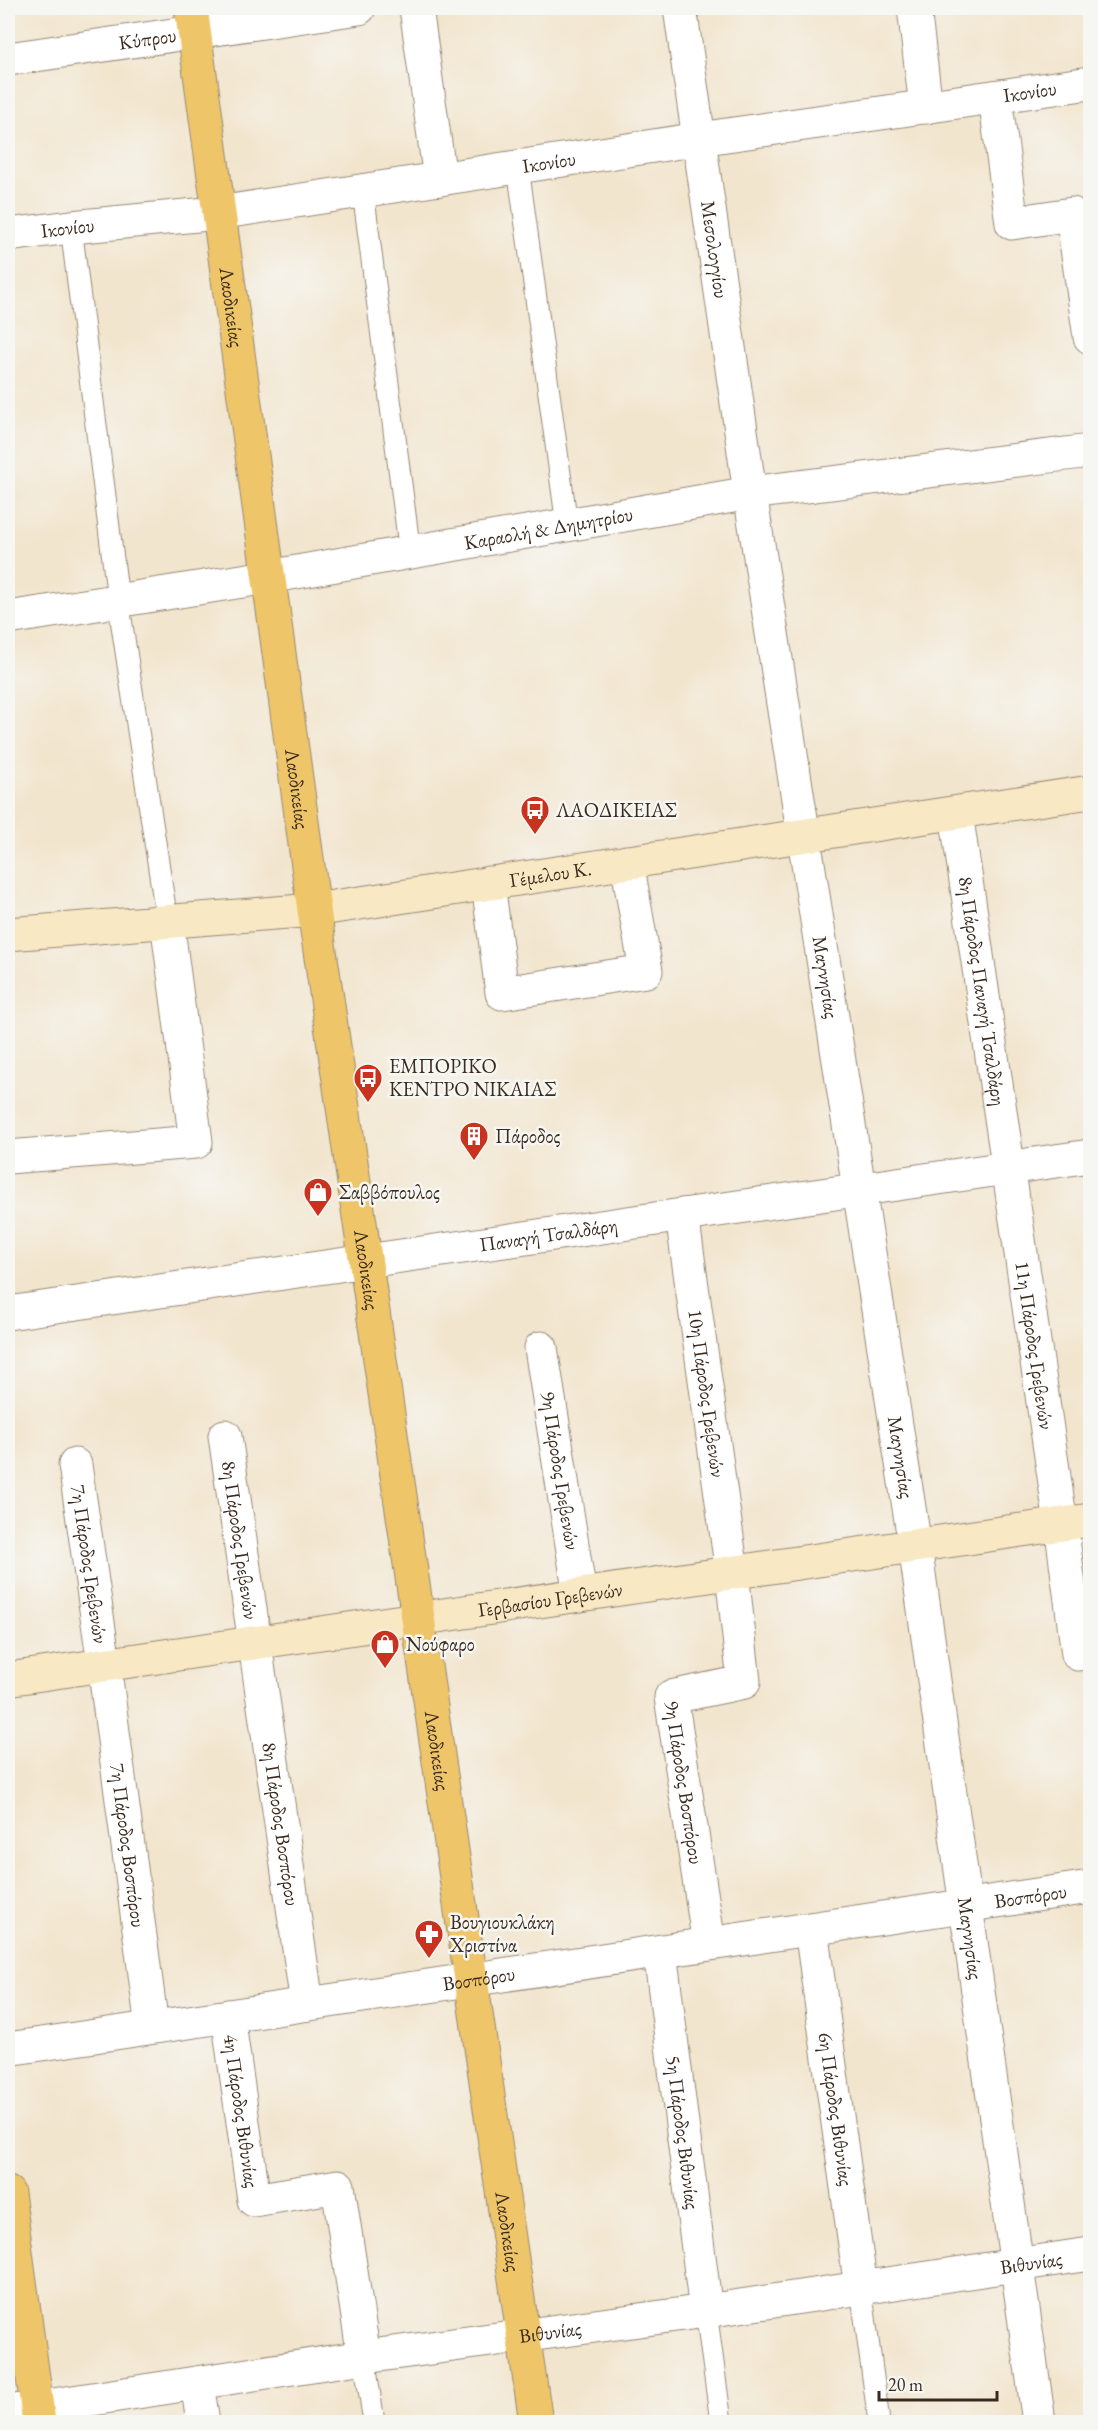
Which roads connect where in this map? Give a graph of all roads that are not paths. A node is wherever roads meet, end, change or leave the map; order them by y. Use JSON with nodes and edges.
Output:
{"nodes":[{"id":1,"x":359,"y":8,"type":"edge"},
{"id":2,"x":416,"y":8,"type":"edge"},
{"id":3,"x":680,"y":8,"type":"edge"},
{"id":4,"x":914,"y":8,"type":"edge"},
{"id":5,"x":192,"y":20,"type":"edge"},
{"id":6,"x":8,"y":59,"type":"edge"},
{"id":7,"x":1090,"y":83,"type":"edge"},
{"id":8,"x":995,"y":97,"type":"junction"},
{"id":9,"x":926,"y":107,"type":"junction"},
{"id":10,"x":699,"y":139,"type":"junction"},
{"id":11,"x":518,"y":167,"type":"junction"},
{"id":12,"x":440,"y":179,"type":"junction"},
{"id":13,"x":363,"y":191,"type":"junction"},
{"id":14,"x":218,"y":213,"type":"junction"},
{"id":15,"x":71,"y":226,"type":"junction"},
{"id":16,"x":8,"y":235,"type":"edge"},
{"id":17,"x":1090,"y":337,"type":"edge"},
{"id":18,"x":1090,"y":451,"type":"edge"},
{"id":19,"x":750,"y":493,"type":"junction"},
{"id":20,"x":567,"y":525,"type":"junction"},
{"id":21,"x":410,"y":553,"type":"junction"},
{"id":22,"x":268,"y":577,"type":"junction"},
{"id":23,"x":118,"y":599,"type":"junction"},
{"id":24,"x":8,"y":618,"type":"edge"},
{"id":25,"x":1090,"y":792,"type":"edge"},
{"id":26,"x":956,"y":813,"type":"junction"},
{"id":27,"x":803,"y":836,"type":"junction"},
{"id":28,"x":627,"y":862,"type":"junction"},
{"id":29,"x":488,"y":883,"type":"junction"},
{"id":30,"x":314,"y":910,"type":"junction"},
{"id":31,"x":167,"y":921,"type":"junction"},
{"id":32,"x":8,"y":934,"type":"edge"},
{"id":33,"x":8,"y":1156,"type":"edge"},
{"id":34,"x":1090,"y":1156,"type":"edge"},
{"id":35,"x":1008,"y":1168,"type":"junction"},
{"id":36,"x":858,"y":1190,"type":"junction"},
{"id":37,"x":682,"y":1215,"type":"junction"},
{"id":38,"x":366,"y":1260,"type":"junction"},
{"id":39,"x":8,"y":1313,"type":"edge"},
{"id":40,"x":541,"y":1348,"type":"dead end"},
{"id":41,"x":225,"y":1436,"type":"dead end"},
{"id":42,"x":75,"y":1465,"type":"dead end"},
{"id":43,"x":1076,"y":1522,"type":"edge"},
{"id":44,"x":915,"y":1546,"type":"junction"},
{"id":45,"x":732,"y":1572,"type":"junction"},
{"id":46,"x":580,"y":1595,"type":"junction"},
{"id":47,"x":419,"y":1618,"type":"junction"},
{"id":48,"x":254,"y":1642,"type":"junction"},
{"id":49,"x":1090,"y":1652,"type":"edge"},
{"id":50,"x":104,"y":1664,"type":"junction"},
{"id":51,"x":8,"y":1678,"type":"edge"},
{"id":52,"x":1090,"y":1887,"type":"edge"},
{"id":53,"x":965,"y":1906,"type":"junction"},
{"id":54,"x":811,"y":1929,"type":"junction"},
{"id":55,"x":709,"y":1944,"type":"junction"},
{"id":56,"x":660,"y":1952,"type":"junction"},
{"id":57,"x":472,"y":1980,"type":"junction"},
{"id":58,"x":307,"y":2004,"type":"junction"},
{"id":59,"x":228,"y":2016,"type":"junction"},
{"id":60,"x":152,"y":2027,"type":"junction"},
{"id":61,"x":8,"y":2049,"type":"edge"},
{"id":62,"x":8,"y":2193,"type":"edge"},
{"id":63,"x":1090,"y":2254,"type":"edge"},
{"id":64,"x":1017,"y":2266,"type":"junction"},
{"id":65,"x":861,"y":2288,"type":"junction"},
{"id":66,"x":706,"y":2311,"type":"junction"},
{"id":67,"x":524,"y":2336,"type":"junction"},
{"id":68,"x":364,"y":2357,"type":"junction"},
{"id":69,"x":197,"y":2383,"type":"junction"},
{"id":70,"x":28,"y":2414,"type":"edge"},
{"id":71,"x":203,"y":2422,"type":"edge"},
{"id":72,"x":374,"y":2422,"type":"edge"},
{"id":73,"x":536,"y":2422,"type":"edge"},
{"id":74,"x":721,"y":2422,"type":"edge"},
{"id":75,"x":879,"y":2422,"type":"edge"},
{"id":76,"x":1039,"y":2422,"type":"edge"}],
"edges":[{"from":1,"to":5,"type":"street","name":"Κύπρου"},
{"from":2,"to":12,"type":"street"},
{"from":3,"to":10,"type":"street","name":"Μεσολογγίου"},
{"from":4,"to":9,"type":"street"},
{"from":5,"to":6,"type":"street","name":"Κύπρου"},
{"from":5,"to":14,"type":"main road","name":"Λαοδικείας"},
{"from":7,"to":8,"type":"street","name":"Ικονίου"},
{"from":8,"to":9,"type":"street","name":"Ικονίου"},
{"from":8,"to":17,"type":"street"},
{"from":9,"to":10,"type":"street","name":"Ικονίου"},
{"from":10,"to":11,"type":"street","name":"Ικονίου"},
{"from":10,"to":19,"type":"street","name":"Μεσολογγίου"},
{"from":11,"to":12,"type":"street","name":"Ικονίου"},
{"from":11,"to":20,"type":"lane"},
{"from":12,"to":13,"type":"street","name":"Ικονίου"},
{"from":13,"to":14,"type":"street","name":"Ικονίου"},
{"from":13,"to":21,"type":"lane"},
{"from":14,"to":15,"type":"street","name":"Ικονίου"},
{"from":14,"to":22,"type":"main road","name":"Λαοδικείας"},
{"from":15,"to":16,"type":"street","name":"Ικονίου"},
{"from":15,"to":23,"type":"lane"},
{"from":18,"to":19,"type":"street","name":"Καραολή & Δημητρίου"},
{"from":19,"to":20,"type":"street","name":"Καραολή & Δημητρίου"},
{"from":19,"to":27,"type":"street","name":"Μαγνησίας"},
{"from":20,"to":21,"type":"street","name":"Καραολή & Δημητρίου"},
{"from":21,"to":22,"type":"street","name":"Καραολή & Δημητρίου"},
{"from":22,"to":23,"type":"street","name":"Καραολή & Δημητρίου"},
{"from":22,"to":30,"type":"main road","name":"Λαοδικείας"},
{"from":23,"to":24,"type":"street","name":"Καραολή & Δημητρίου"},
{"from":23,"to":31,"type":"lane"},
{"from":25,"to":26,"type":"main road","name":"Γέμελου Κ."},
{"from":26,"to":27,"type":"main road","name":"Γέμελου Κ."},
{"from":26,"to":35,"type":"street","name":"8η Πάροδος Παναγή Τσαλδάρη"},
{"from":27,"to":28,"type":"main road","name":"Γέμελου Κ."},
{"from":27,"to":36,"type":"street","name":"Μαγνησίας"},
{"from":28,"to":29,"type":"main road","name":"Γέμελου Κ."},
{"from":28,"to":29,"type":"street"},
{"from":29,"to":30,"type":"main road","name":"Γέμελου Κ."},
{"from":30,"to":31,"type":"main road","name":"Γέμελου Κ."},
{"from":30,"to":38,"type":"main road","name":"Λαοδικείας"},
{"from":31,"to":32,"type":"main road","name":"Γέμελου Κ."},
{"from":31,"to":33,"type":"street"},
{"from":34,"to":35,"type":"street","name":"Παναγή Τσαλδάρη"},
{"from":35,"to":36,"type":"street","name":"Παναγή Τσαλδάρη"},
{"from":35,"to":43,"type":"street","name":"11η Πάροδος Γρεβενών"},
{"from":36,"to":37,"type":"street","name":"Παναγή Τσαλδάρη"},
{"from":36,"to":44,"type":"street","name":"Μαγνησίας"},
{"from":37,"to":38,"type":"street","name":"Παναγή Τσαλδάρη"},
{"from":37,"to":45,"type":"street","name":"10η Πάροδος Γρεβενών"},
{"from":38,"to":39,"type":"street","name":"Παναγή Τσαλδάρη"},
{"from":38,"to":47,"type":"main road","name":"Λαοδικείας"},
{"from":40,"to":46,"type":"street","name":"9η Πάροδος Γρεβενών"},
{"from":41,"to":48,"type":"street","name":"8η Πάροδος Γρεβενών"},
{"from":42,"to":50,"type":"street","name":"7η Πάροδος Γρεβενών"},
{"from":43,"to":44,"type":"main road","name":"Γερβασίου Γρεβενών"},
{"from":43,"to":49,"type":"street","name":"11η Πάροδος Γρεβενών"},
{"from":44,"to":45,"type":"main road","name":"Γερβασίου Γρεβενών"},
{"from":44,"to":53,"type":"street","name":"Μαγνησίας"},
{"from":45,"to":46,"type":"main road","name":"Γερβασίου Γρεβενών"},
{"from":45,"to":55,"type":"street","name":"9η Πάροδος Βοσπόρου"},
{"from":46,"to":47,"type":"main road","name":"Γερβασίου Γρεβενών"},
{"from":47,"to":48,"type":"main road","name":"Γερβασίου Γρεβενών"},
{"from":47,"to":57,"type":"main road","name":"Λαοδικείας"},
{"from":48,"to":50,"type":"main road","name":"Γερβασίου Γρεβενών"},
{"from":48,"to":58,"type":"street","name":"8η Πάροδος Βοσπόρου"},
{"from":50,"to":51,"type":"main road","name":"Γερβασίου Γρεβενών"},
{"from":50,"to":60,"type":"street","name":"7η Πάροδος Βοσπόρου"},
{"from":52,"to":53,"type":"street","name":"Βοσπόρου"},
{"from":53,"to":54,"type":"street","name":"Βοσπόρου"},
{"from":53,"to":64,"type":"street","name":"Μαγνησίας"},
{"from":54,"to":55,"type":"street","name":"Βοσπόρου"},
{"from":54,"to":65,"type":"street","name":"6η Πάροδος Βιθυνίας"},
{"from":55,"to":56,"type":"street","name":"Βοσπόρου"},
{"from":56,"to":57,"type":"street","name":"Βοσπόρου"},
{"from":56,"to":66,"type":"street","name":"5η Πάροδος Βιθυνίας"},
{"from":57,"to":58,"type":"street","name":"Βοσπόρου"},
{"from":57,"to":67,"type":"main road","name":"Λαοδικείας"},
{"from":58,"to":59,"type":"street","name":"Βοσπόρου"},
{"from":59,"to":60,"type":"street","name":"Βοσπόρου"},
{"from":59,"to":68,"type":"street","name":"4η Πάροδος Βιθυνίας"},
{"from":60,"to":61,"type":"street","name":"Βοσπόρου"},
{"from":62,"to":70,"type":"main road"},
{"from":63,"to":64,"type":"street","name":"Βιθυνίας"},
{"from":64,"to":65,"type":"street","name":"Βιθυνίας"},
{"from":64,"to":76,"type":"street","name":"Μαγνησίας"},
{"from":65,"to":66,"type":"street","name":"Βιθυνίας"},
{"from":65,"to":75,"type":"lane"},
{"from":66,"to":67,"type":"street","name":"Βιθυνίας"},
{"from":66,"to":74,"type":"lane"},
{"from":67,"to":68,"type":"street","name":"Βιθυνίας"},
{"from":67,"to":73,"type":"main road","name":"Λαοδικείας"},
{"from":68,"to":69,"type":"street","name":"Βιθυνίας"},
{"from":68,"to":72,"type":"lane"},
{"from":69,"to":70,"type":"street","name":"Βιθυνίας"},
{"from":69,"to":71,"type":"street"}]}
